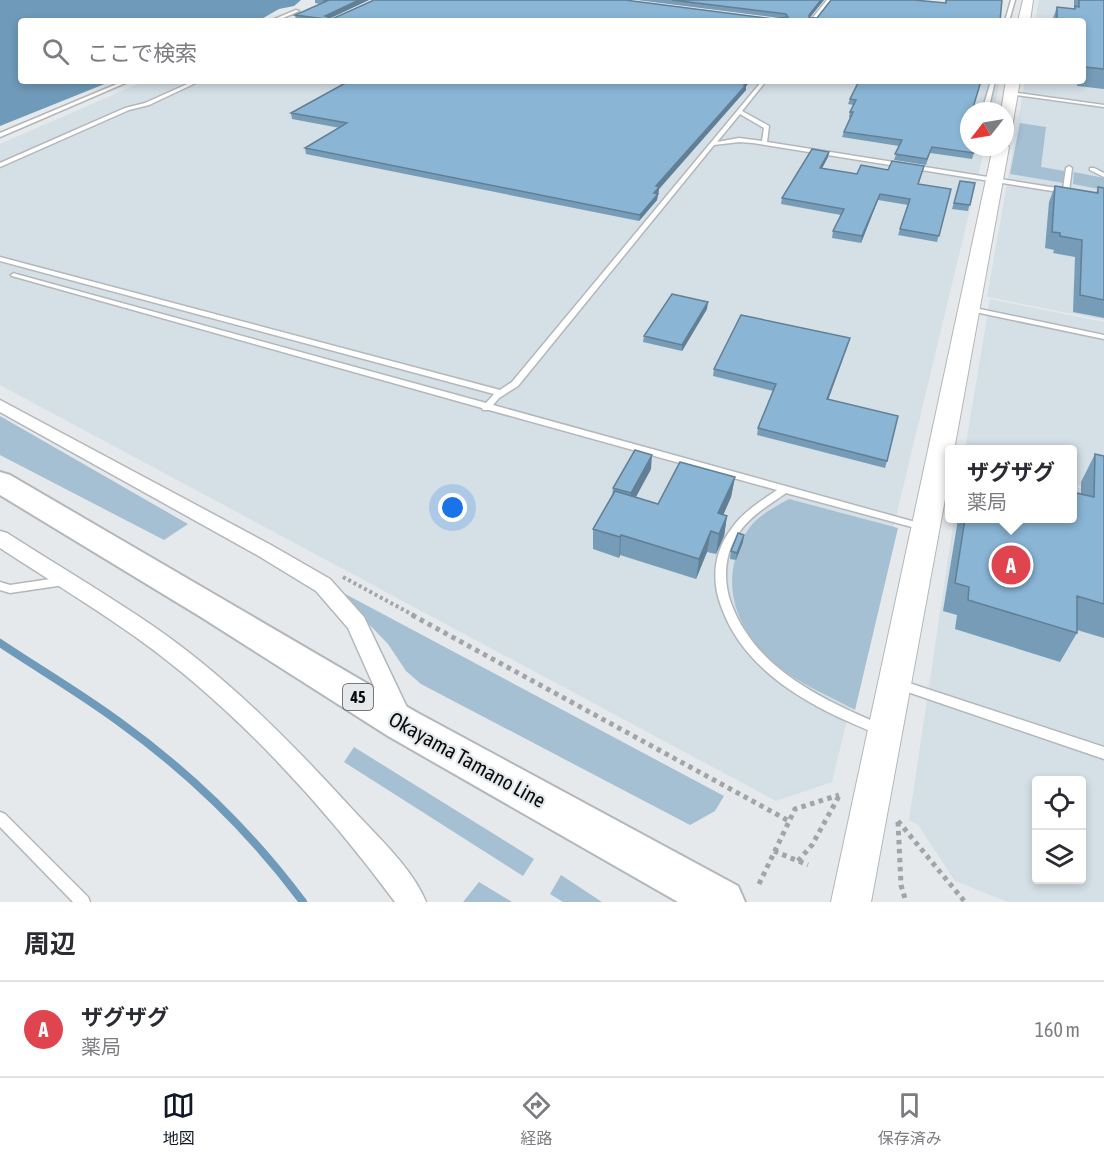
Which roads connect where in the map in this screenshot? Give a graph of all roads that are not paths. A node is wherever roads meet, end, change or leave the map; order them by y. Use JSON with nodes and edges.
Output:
{"nodes":[{"id":1,"x":829,"y":0,"type":"edge"},
{"id":2,"x":1013,"y":0,"type":"edge"},
{"id":3,"x":1028,"y":0,"type":"edge"},
{"id":4,"x":297,"y":11,"type":"edge"},
{"id":5,"x":280,"y":18,"type":"edge"},
{"id":6,"x":814,"y":18,"type":"edge"},
{"id":7,"x":1008,"y":18,"type":"edge"},
{"id":8,"x":1025,"y":18,"type":"edge"},
{"id":9,"x":121,"y":84,"type":"edge"},
{"id":10,"x":191,"y":84,"type":"edge"},
{"id":11,"x":762,"y":84,"type":"edge"},
{"id":12,"x":992,"y":84,"type":"edge"},
{"id":13,"x":1012,"y":87,"type":"edge"},
{"id":14,"x":987,"y":102,"type":"edge"},
{"id":15,"x":1009,"y":102,"type":"edge"},
{"id":16,"x":1104,"y":106,"type":"edge"},
{"id":17,"x":739,"y":111,"type":"junction"},
{"id":18,"x":0,"y":135,"type":"edge"},
{"id":19,"x":764,"y":143,"type":"junction"},
{"id":20,"x":712,"y":144,"type":"junction"},
{"id":21,"x":999,"y":156,"type":"edge"},
{"id":22,"x":0,"y":165,"type":"edge"},
{"id":23,"x":1069,"y":168,"type":"dead end"},
{"id":24,"x":1092,"y":169,"type":"dead end"},
{"id":25,"x":1104,"y":175,"type":"edge"},
{"id":26,"x":995,"y":180,"type":"junction"},
{"id":27,"x":1066,"y":191,"type":"junction"},
{"id":28,"x":1075,"y":193,"type":"edge"},
{"id":29,"x":0,"y":259,"type":"edge"},
{"id":30,"x":14,"y":274,"type":"dead end"},
{"id":31,"x":970,"y":309,"type":"junction"},
{"id":32,"x":1104,"y":337,"type":"edge"},
{"id":33,"x":501,"y":393,"type":"junction"},
{"id":34,"x":0,"y":405,"type":"edge"},
{"id":35,"x":486,"y":408,"type":"junction"},
{"id":36,"x":0,"y":482,"type":"edge"},
{"id":37,"x":785,"y":489,"type":"junction"},
{"id":38,"x":926,"y":528,"type":"junction"},
{"id":39,"x":0,"y":538,"type":"edge"},
{"id":40,"x":66,"y":581,"type":"junction"},
{"id":41,"x":0,"y":586,"type":"edge"},
{"id":42,"x":895,"y":683,"type":"junction"},
{"id":43,"x":402,"y":724,"type":"junction"},
{"id":44,"x":885,"y":732,"type":"junction"},
{"id":45,"x":1104,"y":753,"type":"edge"},
{"id":46,"x":0,"y":818,"type":"edge"},
{"id":47,"x":83,"y":902,"type":"edge"},
{"id":48,"x":412,"y":902,"type":"edge"},
{"id":49,"x":722,"y":902,"type":"edge"},
{"id":50,"x":851,"y":902,"type":"edge"}],
"edges":[{"from":1,"to":6,"type":"lane"},
{"from":2,"to":7,"type":"lane"},
{"from":3,"to":8,"type":"street"},
{"from":4,"to":5,"type":"lane"},
{"from":9,"to":18,"type":"lane"},
{"from":10,"to":22,"type":"lane"},
{"from":11,"to":17,"type":"lane"},
{"from":12,"to":14,"type":"lane"},
{"from":13,"to":15,"type":"street"},
{"from":13,"to":16,"type":"lane"},
{"from":17,"to":19,"type":"lane"},
{"from":17,"to":20,"type":"lane"},
{"from":19,"to":20,"type":"lane"},
{"from":19,"to":26,"type":"lane"},
{"from":20,"to":33,"type":"lane"},
{"from":21,"to":26,"type":"street"},
{"from":23,"to":27,"type":"lane"},
{"from":24,"to":25,"type":"lane"},
{"from":26,"to":27,"type":"lane"},
{"from":26,"to":31,"type":"street"},
{"from":27,"to":28,"type":"lane"},
{"from":29,"to":33,"type":"lane"},
{"from":30,"to":35,"type":"lane"},
{"from":31,"to":32,"type":"lane"},
{"from":31,"to":38,"type":"street"},
{"from":33,"to":35,"type":"lane"},
{"from":34,"to":43,"type":"street"},
{"from":35,"to":37,"type":"lane"},
{"from":36,"to":43,"type":"main road","name":"Okayama Tamano Line","number":"45"},
{"from":37,"to":38,"type":"lane"},
{"from":37,"to":44,"type":"lane"},
{"from":38,"to":42,"type":"street"},
{"from":39,"to":40,"type":"street"},
{"from":40,"to":41,"type":"lane"},
{"from":40,"to":48,"type":"street"},
{"from":42,"to":44,"type":"street"},
{"from":42,"to":45,"type":"lane"},
{"from":43,"to":49,"type":"main road","name":"Okayama Tamano Line","number":"45"},
{"from":44,"to":50,"type":"street"},
{"from":46,"to":47,"type":"lane"}]}
